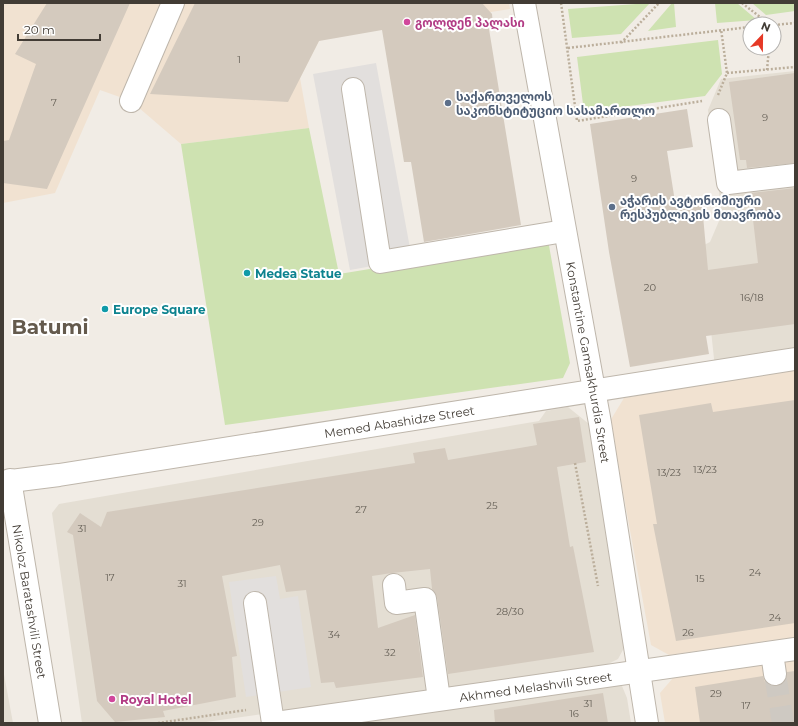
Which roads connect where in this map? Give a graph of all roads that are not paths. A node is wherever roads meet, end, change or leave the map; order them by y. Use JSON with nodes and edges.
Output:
{"nodes":[{"id":1,"x":173,"y":3,"type":"edge"},
{"id":2,"x":524,"y":3,"type":"edge"},
{"id":3,"x":353,"y":89,"type":"dead end"},
{"id":4,"x":131,"y":101,"type":"dead end"},
{"id":5,"x":719,"y":120,"type":"road end"},
{"id":6,"x":795,"y":175,"type":"edge"},
{"id":7,"x":564,"y":231,"type":"junction"},
{"id":8,"x":795,"y":359,"type":"edge"},
{"id":9,"x":594,"y":391,"type":"junction"},
{"id":10,"x":7,"y":481,"type":"edge"},
{"id":11,"x":394,"y":584,"type":"dead end"},
{"id":12,"x":255,"y":603,"type":"dead end"},
{"id":13,"x":795,"y":650,"type":"edge"},
{"id":14,"x":772,"y":653,"type":"junction"},
{"id":15,"x":640,"y":673,"type":"junction"},
{"id":16,"x":775,"y":674,"type":"tunnel mouth"},
{"id":17,"x":439,"y":699,"type":"junction"},
{"id":18,"x":50,"y":723,"type":"edge"},
{"id":19,"x":273,"y":723,"type":"edge"},
{"id":20,"x":276,"y":723,"type":"edge"},
{"id":21,"x":647,"y":723,"type":"edge"}],
"edges":[{"from":1,"to":4,"type":"street"},
{"from":2,"to":7,"type":"street","name":"Konstantine Gamsakhurdia Street"},
{"from":3,"to":7,"type":"street"},
{"from":5,"to":6,"type":"street"},
{"from":7,"to":9,"type":"street","name":"Konstantine Gamsakhurdia Street"},
{"from":8,"to":9,"type":"street","name":"Memed Abashidze Street"},
{"from":9,"to":10,"type":"street","name":"Memed Abashidze Street"},
{"from":9,"to":15,"type":"street","name":"Konstantine Gamsakhurdia Street"},
{"from":10,"to":18,"type":"street","name":"Nikoloz Baratashvili Street"},
{"from":11,"to":17,"type":"street"},
{"from":12,"to":19,"type":"street"},
{"from":13,"to":14,"type":"street","name":"Akhmed Melashvili Street"},
{"from":14,"to":15,"type":"street","name":"Akhmed Melashvili Street"},
{"from":14,"to":16,"type":"street"},
{"from":15,"to":17,"type":"street","name":"Akhmed Melashvili Street"},
{"from":15,"to":21,"type":"street","name":"Konstantine Gamsakhurdia Street"},
{"from":17,"to":20,"type":"street","name":"Akhmed Melashvili Street"}]}
